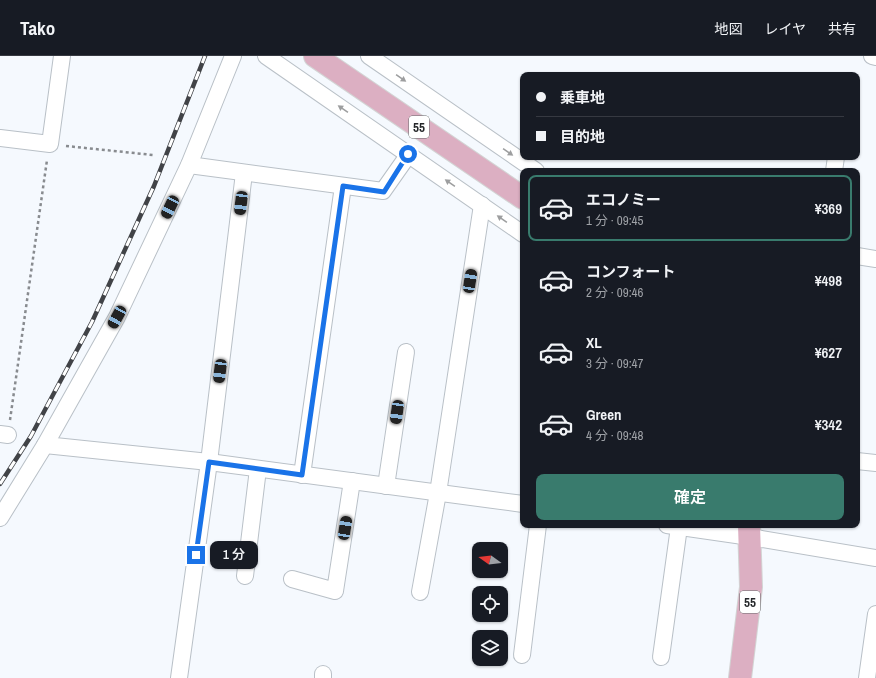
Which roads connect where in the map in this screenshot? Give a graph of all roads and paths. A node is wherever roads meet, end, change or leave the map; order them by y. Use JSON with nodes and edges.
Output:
{"nodes":[{"id":1,"x":62,"y":56,"type":"edge"},
{"id":2,"x":233,"y":56,"type":"edge"},
{"id":3,"x":266,"y":56,"type":"edge"},
{"id":4,"x":315,"y":56,"type":"edge"},
{"id":5,"x":369,"y":56,"type":"edge"},
{"id":6,"x":872,"y":56,"type":"edge"},
{"id":7,"x":876,"y":56,"type":"edge"},
{"id":8,"x":0,"y":138,"type":"edge"},
{"id":9,"x":50,"y":144,"type":"junction"},
{"id":10,"x":408,"y":154,"type":"junction"},
{"id":11,"x":153,"y":155,"type":"dead end"},
{"id":12,"x":520,"y":160,"type":"edge"},
{"id":13,"x":520,"y":160,"type":"edge"},
{"id":14,"x":189,"y":165,"type":"junction"},
{"id":15,"x":532,"y":168,"type":"edge"},
{"id":16,"x":244,"y":172,"type":"junction"},
{"id":17,"x":343,"y":186,"type":"junction"},
{"id":18,"x":520,"y":196,"type":"edge"},
{"id":19,"x":482,"y":205,"type":"junction"},
{"id":20,"x":520,"y":232,"type":"edge"},
{"id":21,"x":860,"y":256,"type":"edge"},
{"id":22,"x":876,"y":259,"type":"edge"},
{"id":23,"x":406,"y":352,"type":"dead end"},
{"id":24,"x":4,"y":434,"type":"edge"},
{"id":25,"x":45,"y":445,"type":"junction"},
{"id":26,"x":860,"y":461,"type":"edge"},
{"id":27,"x":209,"y":462,"type":"junction"},
{"id":28,"x":876,"y":463,"type":"edge"},
{"id":29,"x":258,"y":469,"type":"junction"},
{"id":30,"x":302,"y":475,"type":"junction"},
{"id":31,"x":352,"y":481,"type":"junction"},
{"id":32,"x":386,"y":486,"type":"junction"},
{"id":33,"x":438,"y":492,"type":"junction"},
{"id":34,"x":520,"y":504,"type":"edge"},
{"id":35,"x":0,"y":518,"type":"edge"},
{"id":36,"x":538,"y":528,"type":"edge"},
{"id":37,"x":673,"y":528,"type":"edge"},
{"id":38,"x":704,"y":528,"type":"edge"},
{"id":39,"x":750,"y":531,"type":"edge"},
{"id":40,"x":876,"y":558,"type":"edge"},
{"id":41,"x":245,"y":576,"type":"dead end"},
{"id":42,"x":292,"y":579,"type":"dead end"},
{"id":43,"x":420,"y":592,"type":"dead end"},
{"id":44,"x":876,"y":614,"type":"edge"},
{"id":45,"x":522,"y":655,"type":"dead end"},
{"id":46,"x":660,"y":657,"type":"dead end"},
{"id":47,"x":871,"y":670,"type":"edge"},
{"id":48,"x":179,"y":678,"type":"edge"},
{"id":49,"x":740,"y":678,"type":"edge"}],
"edges":[{"from":1,"to":9,"type":"street"},
{"from":2,"to":14,"type":"street"},
{"from":10,"to":3,"type":"street","one_way":true},
{"from":4,"to":18,"type":"main road","number":"55"},
{"from":5,"to":12,"type":"street","one_way":true},
{"from":6,"to":7,"type":"street"},
{"from":8,"to":9,"type":"street"},
{"from":9,"to":11,"type":"path"},
{"from":9,"to":24,"type":"path"},
{"from":10,"to":17,"type":"street"},
{"from":19,"to":10,"type":"street","one_way":true},
{"from":13,"to":15,"type":"street","one_way":true},
{"from":14,"to":16,"type":"street"},
{"from":14,"to":25,"type":"street"},
{"from":16,"to":17,"type":"street"},
{"from":16,"to":27,"type":"street"},
{"from":17,"to":30,"type":"street"},
{"from":20,"to":19,"type":"street","one_way":true},
{"from":19,"to":33,"type":"street"},
{"from":21,"to":22,"type":"street"},
{"from":23,"to":32,"type":"street"},
{"from":25,"to":27,"type":"street"},
{"from":25,"to":35,"type":"street"},
{"from":26,"to":28,"type":"street"},
{"from":27,"to":29,"type":"street"},
{"from":27,"to":48,"type":"street"},
{"from":29,"to":30,"type":"street"},
{"from":29,"to":41,"type":"street"},
{"from":30,"to":31,"type":"street"},
{"from":31,"to":32,"type":"street"},
{"from":31,"to":42,"type":"street"},
{"from":32,"to":33,"type":"street"},
{"from":33,"to":34,"type":"street"},
{"from":33,"to":43,"type":"street"},
{"from":36,"to":45,"type":"street"},
{"from":37,"to":46,"type":"street"},
{"from":38,"to":39,"type":"street"},
{"from":39,"to":40,"type":"street"},
{"from":39,"to":49,"type":"main road","number":"55"},
{"from":44,"to":47,"type":"street"}]}
